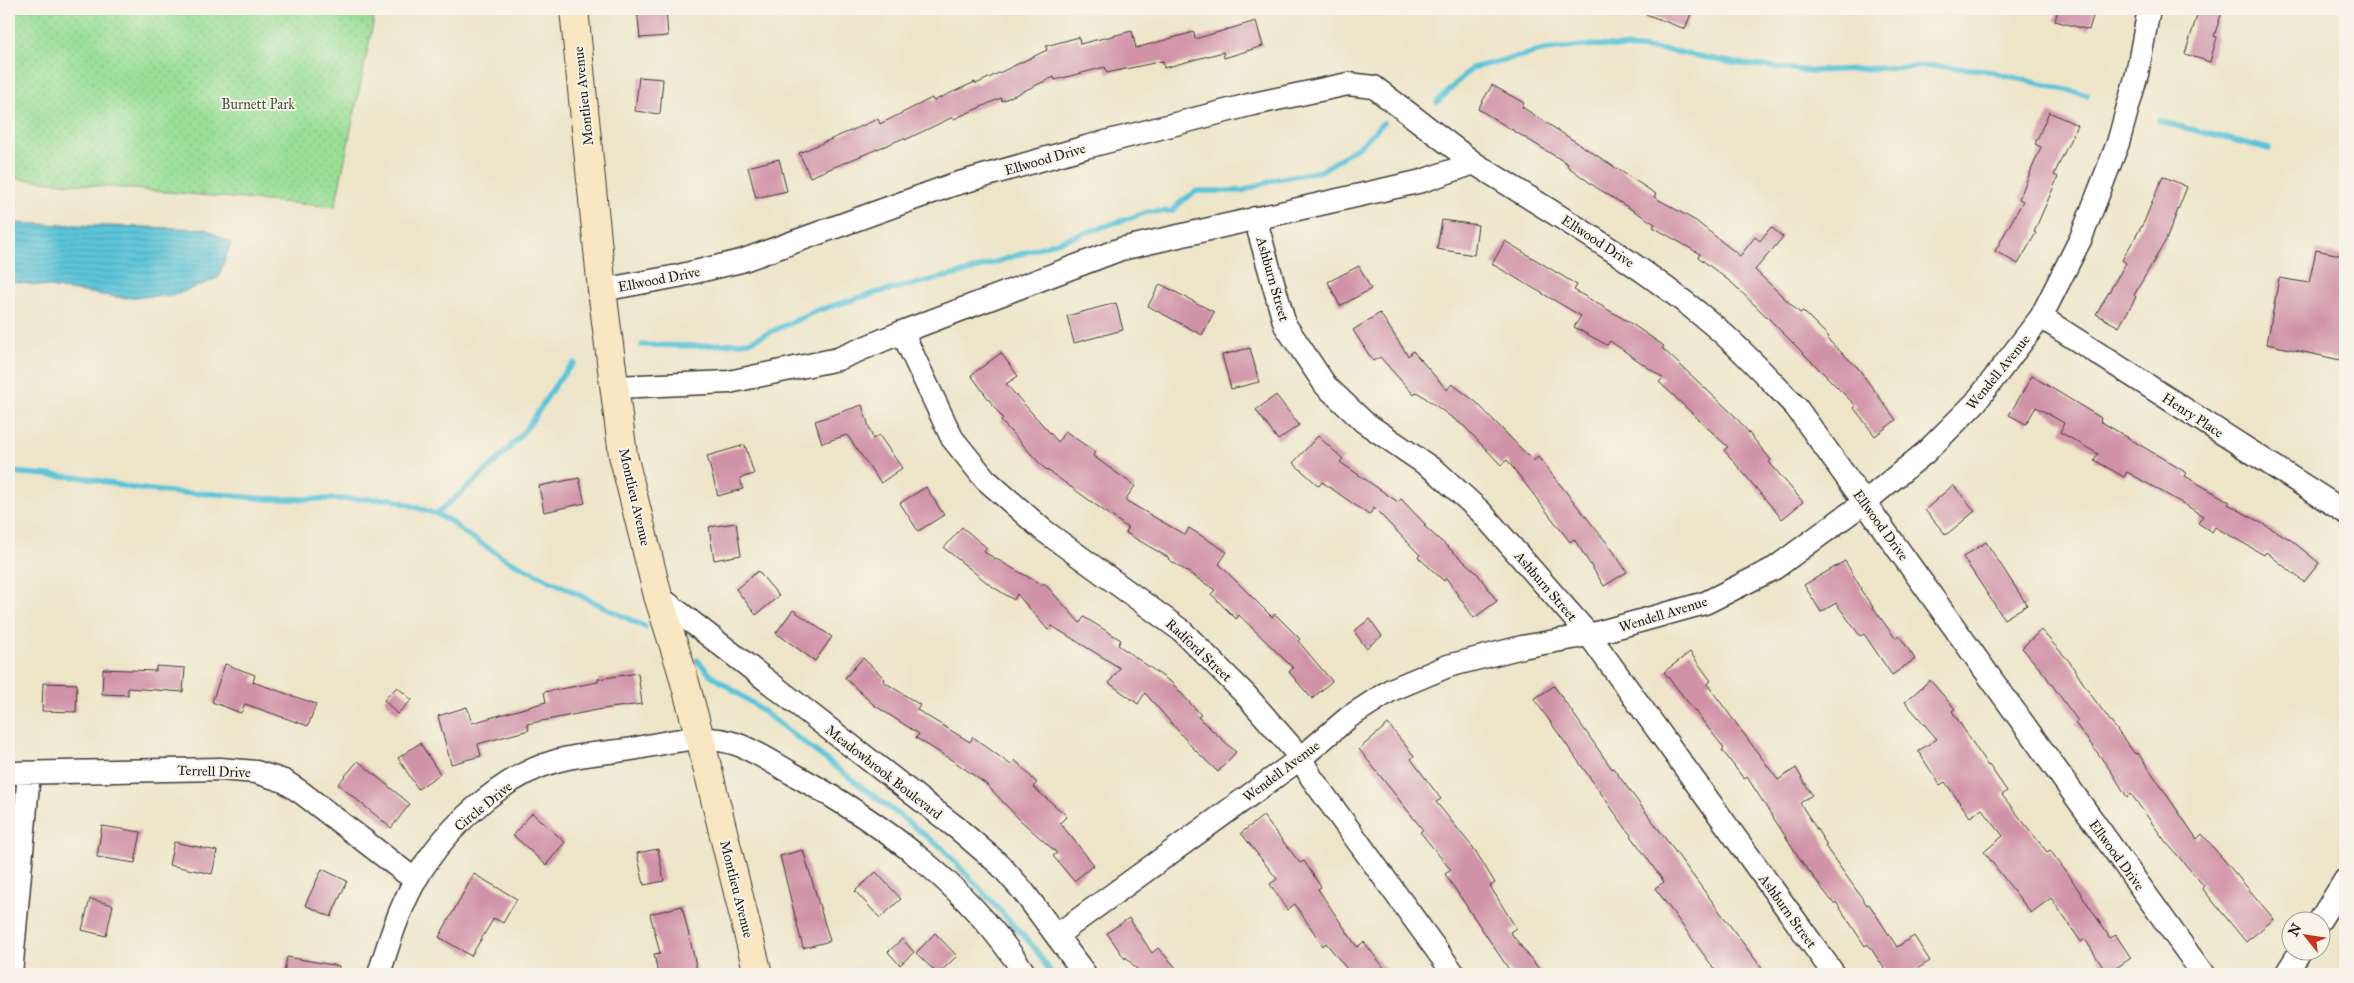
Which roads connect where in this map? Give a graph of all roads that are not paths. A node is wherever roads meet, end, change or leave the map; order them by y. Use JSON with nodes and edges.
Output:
{"nodes":[{"id":1,"x":574,"y":9,"type":"edge"},
{"id":2,"x":2149,"y":9,"type":"edge"},
{"id":3,"x":1474,"y":163,"type":"junction"},
{"id":4,"x":1255,"y":218,"type":"junction"},
{"id":5,"x":602,"y":290,"type":"junction"},
{"id":6,"x":2041,"y":317,"type":"junction"},
{"id":7,"x":902,"y":332,"type":"junction"},
{"id":8,"x":616,"y":387,"type":"junction"},
{"id":9,"x":1864,"y":502,"type":"junction"},
{"id":10,"x":2345,"y":512,"type":"edge"},
{"id":11,"x":658,"y":596,"type":"junction"},
{"id":12,"x":1589,"y":635,"type":"junction"},
{"id":13,"x":700,"y":738,"type":"junction"},
{"id":14,"x":1302,"y":758,"type":"junction"},
{"id":15,"x":19,"y":773,"type":"edge"},
{"id":16,"x":415,"y":880,"type":"junction"},
{"id":17,"x":2345,"y":880,"type":"edge"},
{"id":18,"x":2326,"y":910,"type":"edge"},
{"id":19,"x":1057,"y":935,"type":"junction"},
{"id":20,"x":2295,"y":960,"type":"edge"},
{"id":21,"x":11,"y":974,"type":"edge"},
{"id":22,"x":379,"y":974,"type":"edge"},
{"id":23,"x":758,"y":974,"type":"edge"},
{"id":24,"x":1025,"y":974,"type":"edge"},
{"id":25,"x":1085,"y":974,"type":"edge"},
{"id":26,"x":1454,"y":974,"type":"edge"},
{"id":27,"x":1834,"y":974,"type":"edge"},
{"id":28,"x":2203,"y":974,"type":"edge"},
{"id":29,"x":2286,"y":974,"type":"edge"}],
"edges":[{"from":1,"to":5,"type":"street","name":"Montlieu Avenue"},
{"from":2,"to":6,"type":"street","name":"Wendell Avenue"},
{"from":3,"to":4,"type":"street"},
{"from":3,"to":5,"type":"street","name":"Ellwood Drive"},
{"from":3,"to":9,"type":"street","name":"Ellwood Drive"},
{"from":4,"to":7,"type":"street"},
{"from":4,"to":12,"type":"street","name":"Ashburn Street"},
{"from":5,"to":8,"type":"street","name":"Montlieu Avenue"},
{"from":6,"to":9,"type":"street","name":"Wendell Avenue"},
{"from":6,"to":10,"type":"street","name":"Henry Place"},
{"from":7,"to":8,"type":"street"},
{"from":7,"to":14,"type":"street","name":"Radford Street"},
{"from":8,"to":11,"type":"street","name":"Montlieu Avenue"},
{"from":9,"to":12,"type":"street","name":"Wendell Avenue"},
{"from":9,"to":28,"type":"street","name":"Ellwood Drive"},
{"from":11,"to":13,"type":"street","name":"Montlieu Avenue"},
{"from":11,"to":19,"type":"street","name":"Meadowbrook Boulevard"},
{"from":12,"to":14,"type":"street","name":"Wendell Avenue"},
{"from":12,"to":27,"type":"street","name":"Ashburn Street"},
{"from":13,"to":16,"type":"street","name":"Circle Drive"},
{"from":13,"to":23,"type":"street","name":"Montlieu Avenue"},
{"from":13,"to":24,"type":"street"},
{"from":14,"to":19,"type":"street","name":"Wendell Avenue"},
{"from":14,"to":26,"type":"street","name":"Radford Street"},
{"from":15,"to":16,"type":"street","name":"Terrell Drive"},
{"from":15,"to":21,"type":"street"},
{"from":16,"to":22,"type":"street","name":"Circle Drive"},
{"from":17,"to":18,"type":"street"},
{"from":19,"to":25,"type":"street","name":"Meadowbrook Boulevard"},
{"from":20,"to":29,"type":"street"}]}
